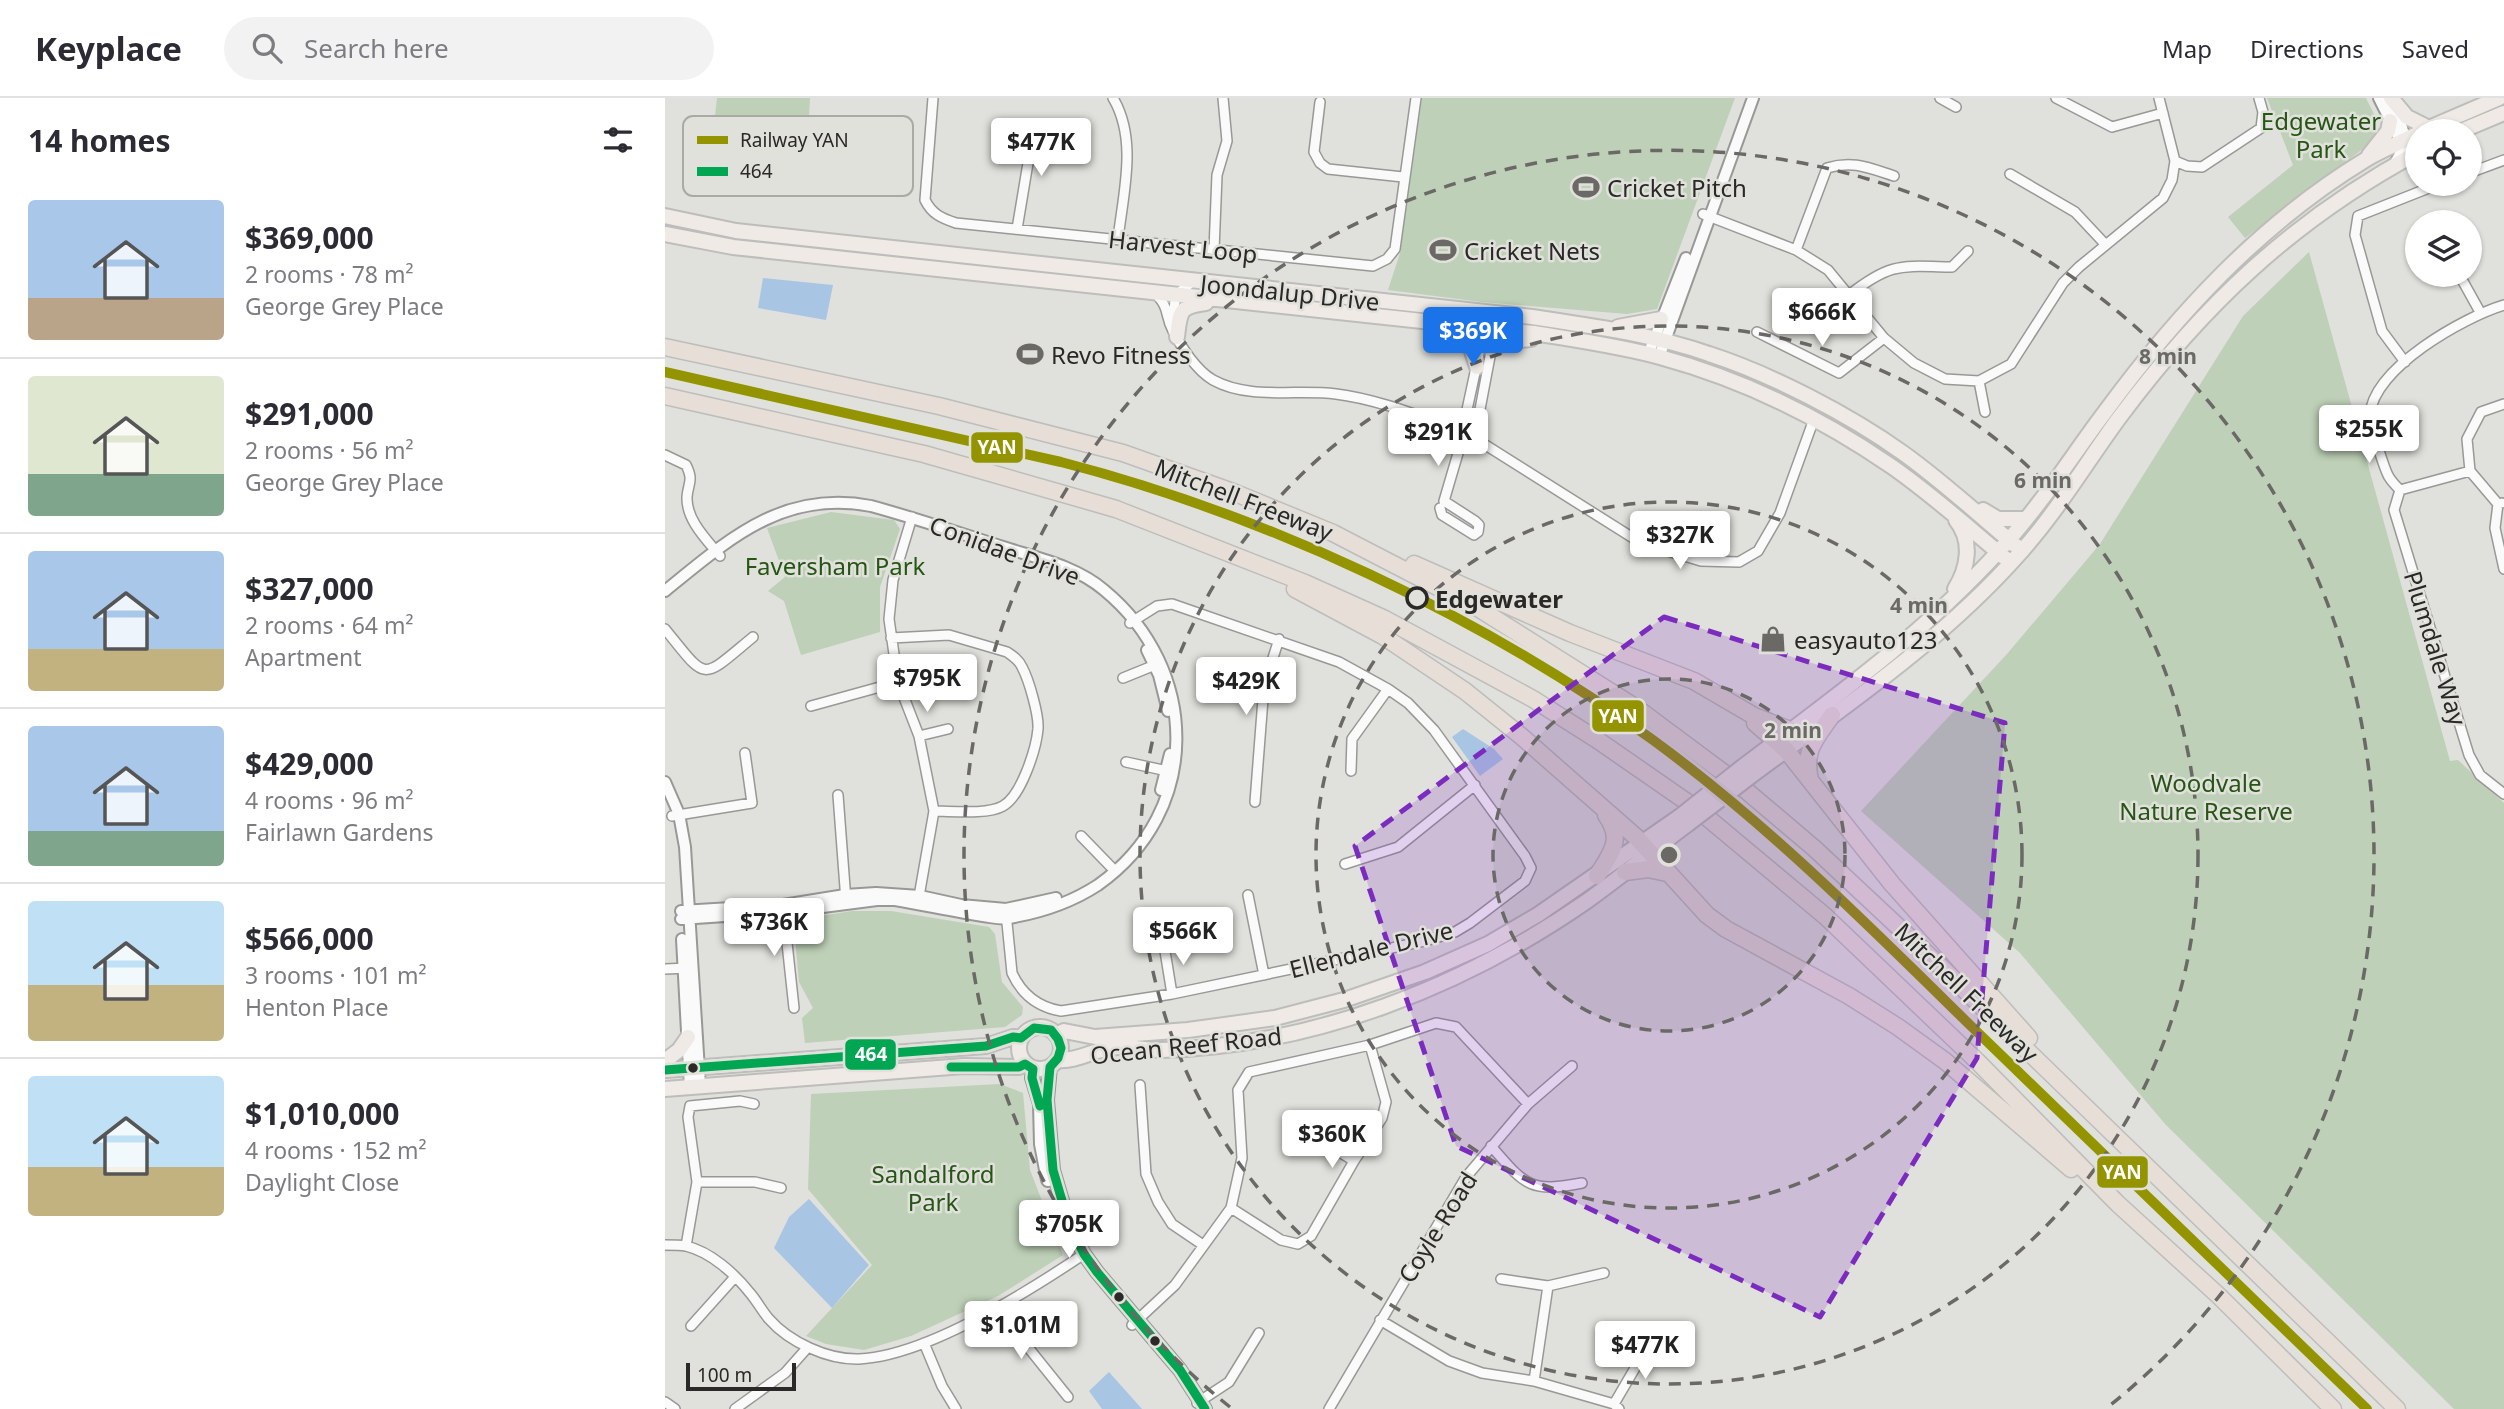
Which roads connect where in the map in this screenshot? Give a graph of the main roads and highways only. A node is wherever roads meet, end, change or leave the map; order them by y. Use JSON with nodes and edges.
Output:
{"nodes":[{"id":1,"x":2389,"y":98,"type":"edge"},
{"id":2,"x":2500,"y":98,"type":"edge"},
{"id":3,"x":2504,"y":113,"type":"edge"},
{"id":4,"x":2408,"y":119,"type":"edge"},
{"id":5,"x":2453,"y":119,"type":"edge"},
{"id":6,"x":2390,"y":121,"type":"road end"},
{"id":7,"x":2482,"y":122,"type":"edge"},
{"id":8,"x":2405,"y":141,"type":"edge"},
{"id":9,"x":2366,"y":159,"type":"junction"},
{"id":10,"x":2405,"y":159,"type":"edge"},
{"id":11,"x":2322,"y":211,"type":"junction"},
{"id":12,"x":665,"y":216,"type":"edge"},
{"id":13,"x":665,"y":234,"type":"edge"},
{"id":14,"x":2262,"y":236,"type":"junction"},
{"id":15,"x":938,"y":253,"type":"junction"},
{"id":16,"x":963,"y":272,"type":"junction"},
{"id":17,"x":1221,"y":300,"type":"junction"},
{"id":18,"x":1661,"y":319,"type":"road end"},
{"id":19,"x":1464,"y":326,"type":"junction"},
{"id":20,"x":1607,"y":328,"type":"junction"},
{"id":21,"x":1174,"y":333,"type":"road end"},
{"id":22,"x":1549,"y":336,"type":"junction"},
{"id":23,"x":665,"y":347,"type":"edge"},
{"id":24,"x":1491,"y":349,"type":"road end"},
{"id":25,"x":1477,"y":367,"type":"road end"},
{"id":26,"x":665,"y":396,"type":"edge"},
{"id":27,"x":1956,"y":492,"type":"junction"},
{"id":28,"x":1944,"y":506,"type":"junction"},
{"id":29,"x":2026,"y":519,"type":"junction"},
{"id":30,"x":1333,"y":533,"type":"junction"},
{"id":31,"x":2008,"y":540,"type":"junction"},
{"id":32,"x":1223,"y":550,"type":"junction"},
{"id":33,"x":2022,"y":551,"type":"junction"},
{"id":34,"x":1997,"y":552,"type":"junction"},
{"id":35,"x":2011,"y":564,"type":"junction"},
{"id":36,"x":1947,"y":604,"type":"junction"},
{"id":37,"x":1731,"y":704,"type":"junction"},
{"id":38,"x":1832,"y":715,"type":"junction"},
{"id":39,"x":1790,"y":730,"type":"junction"},
{"id":40,"x":1781,"y":746,"type":"junction"},
{"id":41,"x":1811,"y":782,"type":"junction"},
{"id":42,"x":1598,"y":804,"type":"junction"},
{"id":43,"x":1647,"y":848,"type":"junction"},
{"id":44,"x":1625,"y":872,"type":"junction"},
{"id":45,"x":1667,"y":873,"type":"junction"},
{"id":46,"x":1597,"y":876,"type":"junction"},
{"id":47,"x":1056,"y":1035,"type":"junction"},
{"id":48,"x":688,"y":1037,"type":"road end"},
{"id":49,"x":1021,"y":1038,"type":"junction"},
{"id":50,"x":665,"y":1061,"type":"edge"},
{"id":51,"x":1054,"y":1064,"type":"junction"},
{"id":52,"x":1029,"y":1066,"type":"junction"},
{"id":53,"x":665,"y":1070,"type":"edge"},
{"id":54,"x":2057,"y":1079,"type":"junction"},
{"id":55,"x":665,"y":1089,"type":"edge"},
{"id":56,"x":2118,"y":1204,"type":"junction"},
{"id":57,"x":1082,"y":1255,"type":"junction"},
{"id":58,"x":1199,"y":1406,"type":"edge"},
{"id":59,"x":2333,"y":1409,"type":"edge"},
{"id":60,"x":2397,"y":1409,"type":"edge"}],
"edges":[{"from":1,"to":4,"type":"main road"},
{"from":2,"to":5,"type":"main road","name":"Ocean Reef Road"},
{"from":3,"to":7,"type":"main road"},
{"from":6,"to":9,"type":"main road"},
{"from":8,"to":9,"type":"main road","name":"Ocean Reef Road"},
{"from":9,"to":14,"type":"main road","name":"Ocean Reef Road"},
{"from":10,"to":11,"type":"main road","name":"Ocean Reef Road"},
{"from":11,"to":14,"type":"main road"},
{"from":11,"to":33,"type":"main road","name":"Ocean Reef Road"},
{"from":12,"to":15,"type":"main road","name":"Joondalup Drive"},
{"from":13,"to":16,"type":"main road","name":"Joondalup Drive"},
{"from":14,"to":29,"type":"main road","name":"Ocean Reef Road"},
{"from":15,"to":16,"type":"main road"},
{"from":15,"to":20,"type":"main road","name":"Joondalup Drive"},
{"from":16,"to":17,"type":"main road","name":"Joondalup Drive"},
{"from":17,"to":19,"type":"main road","name":"Joondalup Drive"},
{"from":17,"to":21,"type":"main road"},
{"from":18,"to":20,"type":"main road"},
{"from":19,"to":22,"type":"main road","name":"Joondalup Drive"},
{"from":19,"to":25,"type":"main road"},
{"from":20,"to":27,"type":"main road","name":"Joondalup Drive"},
{"from":22,"to":24,"type":"main road"},
{"from":22,"to":28,"type":"main road","name":"Joondalup Drive"},
{"from":23,"to":30,"type":"highway","name":"Mitchell Freeway"},
{"from":26,"to":32,"type":"highway","name":"Mitchell Freeway"},
{"from":27,"to":29,"type":"main road"},
{"from":27,"to":31,"type":"main road","name":"Joondalup Drive"},
{"from":28,"to":34,"type":"main road","name":"Joondalup Drive"},
{"from":28,"to":36,"type":"main road"},
{"from":29,"to":31,"type":"main road","name":"Ocean Reef Road"},
{"from":30,"to":37,"type":"highway"},
{"from":30,"to":54,"type":"highway","name":"Mitchell Freeway"},
{"from":31,"to":33,"type":"main road","name":"Joondalup Drive"},
{"from":31,"to":34,"type":"main road","name":"Ocean Reef Road"},
{"from":32,"to":42,"type":"highway"},
{"from":32,"to":56,"type":"highway","name":"Mitchell Freeway"},
{"from":33,"to":35,"type":"main road","name":"Ocean Reef Road"},
{"from":34,"to":35,"type":"main road","name":"Joondalup Drive"},
{"from":34,"to":36,"type":"main road","name":"Ocean Reef Road"},
{"from":35,"to":38,"type":"main road","name":"Ocean Reef Road"},
{"from":36,"to":39,"type":"main road","name":"Ocean Reef Road"},
{"from":37,"to":39,"type":"highway"},
{"from":37,"to":40,"type":"highway"},
{"from":38,"to":40,"type":"main road","name":"Ocean Reef Road"},
{"from":38,"to":41,"type":"highway"},
{"from":39,"to":40,"type":"main road","name":"Ocean Reef Road"},
{"from":40,"to":41,"type":"highway"},
{"from":40,"to":43,"type":"main road","name":"Ocean Reef Road","bridge":true},
{"from":41,"to":54,"type":"highway"},
{"from":42,"to":43,"type":"highway"},
{"from":42,"to":46,"type":"highway"},
{"from":43,"to":44,"type":"main road","name":"Ocean Reef Road"},
{"from":43,"to":45,"type":"highway"},
{"from":43,"to":46,"type":"main road","name":"Ocean Reef Road"},
{"from":44,"to":45,"type":"highway"},
{"from":44,"to":51,"type":"main road","name":"Ocean Reef Road"},
{"from":45,"to":56,"type":"highway"},
{"from":46,"to":47,"type":"main road","name":"Ocean Reef Road"},
{"from":47,"to":49,"type":"main road"},
{"from":47,"to":51,"type":"main road"},
{"from":48,"to":50,"type":"main road"},
{"from":49,"to":52,"type":"main road"},
{"from":49,"to":53,"type":"main road"},
{"from":51,"to":52,"type":"main road"},
{"from":51,"to":57,"type":"main road"},
{"from":52,"to":55,"type":"main road"},
{"from":52,"to":57,"type":"main road"},
{"from":54,"to":60,"type":"highway","name":"Mitchell Freeway"},
{"from":56,"to":59,"type":"highway","name":"Mitchell Freeway"},
{"from":57,"to":58,"type":"main road"}]}
